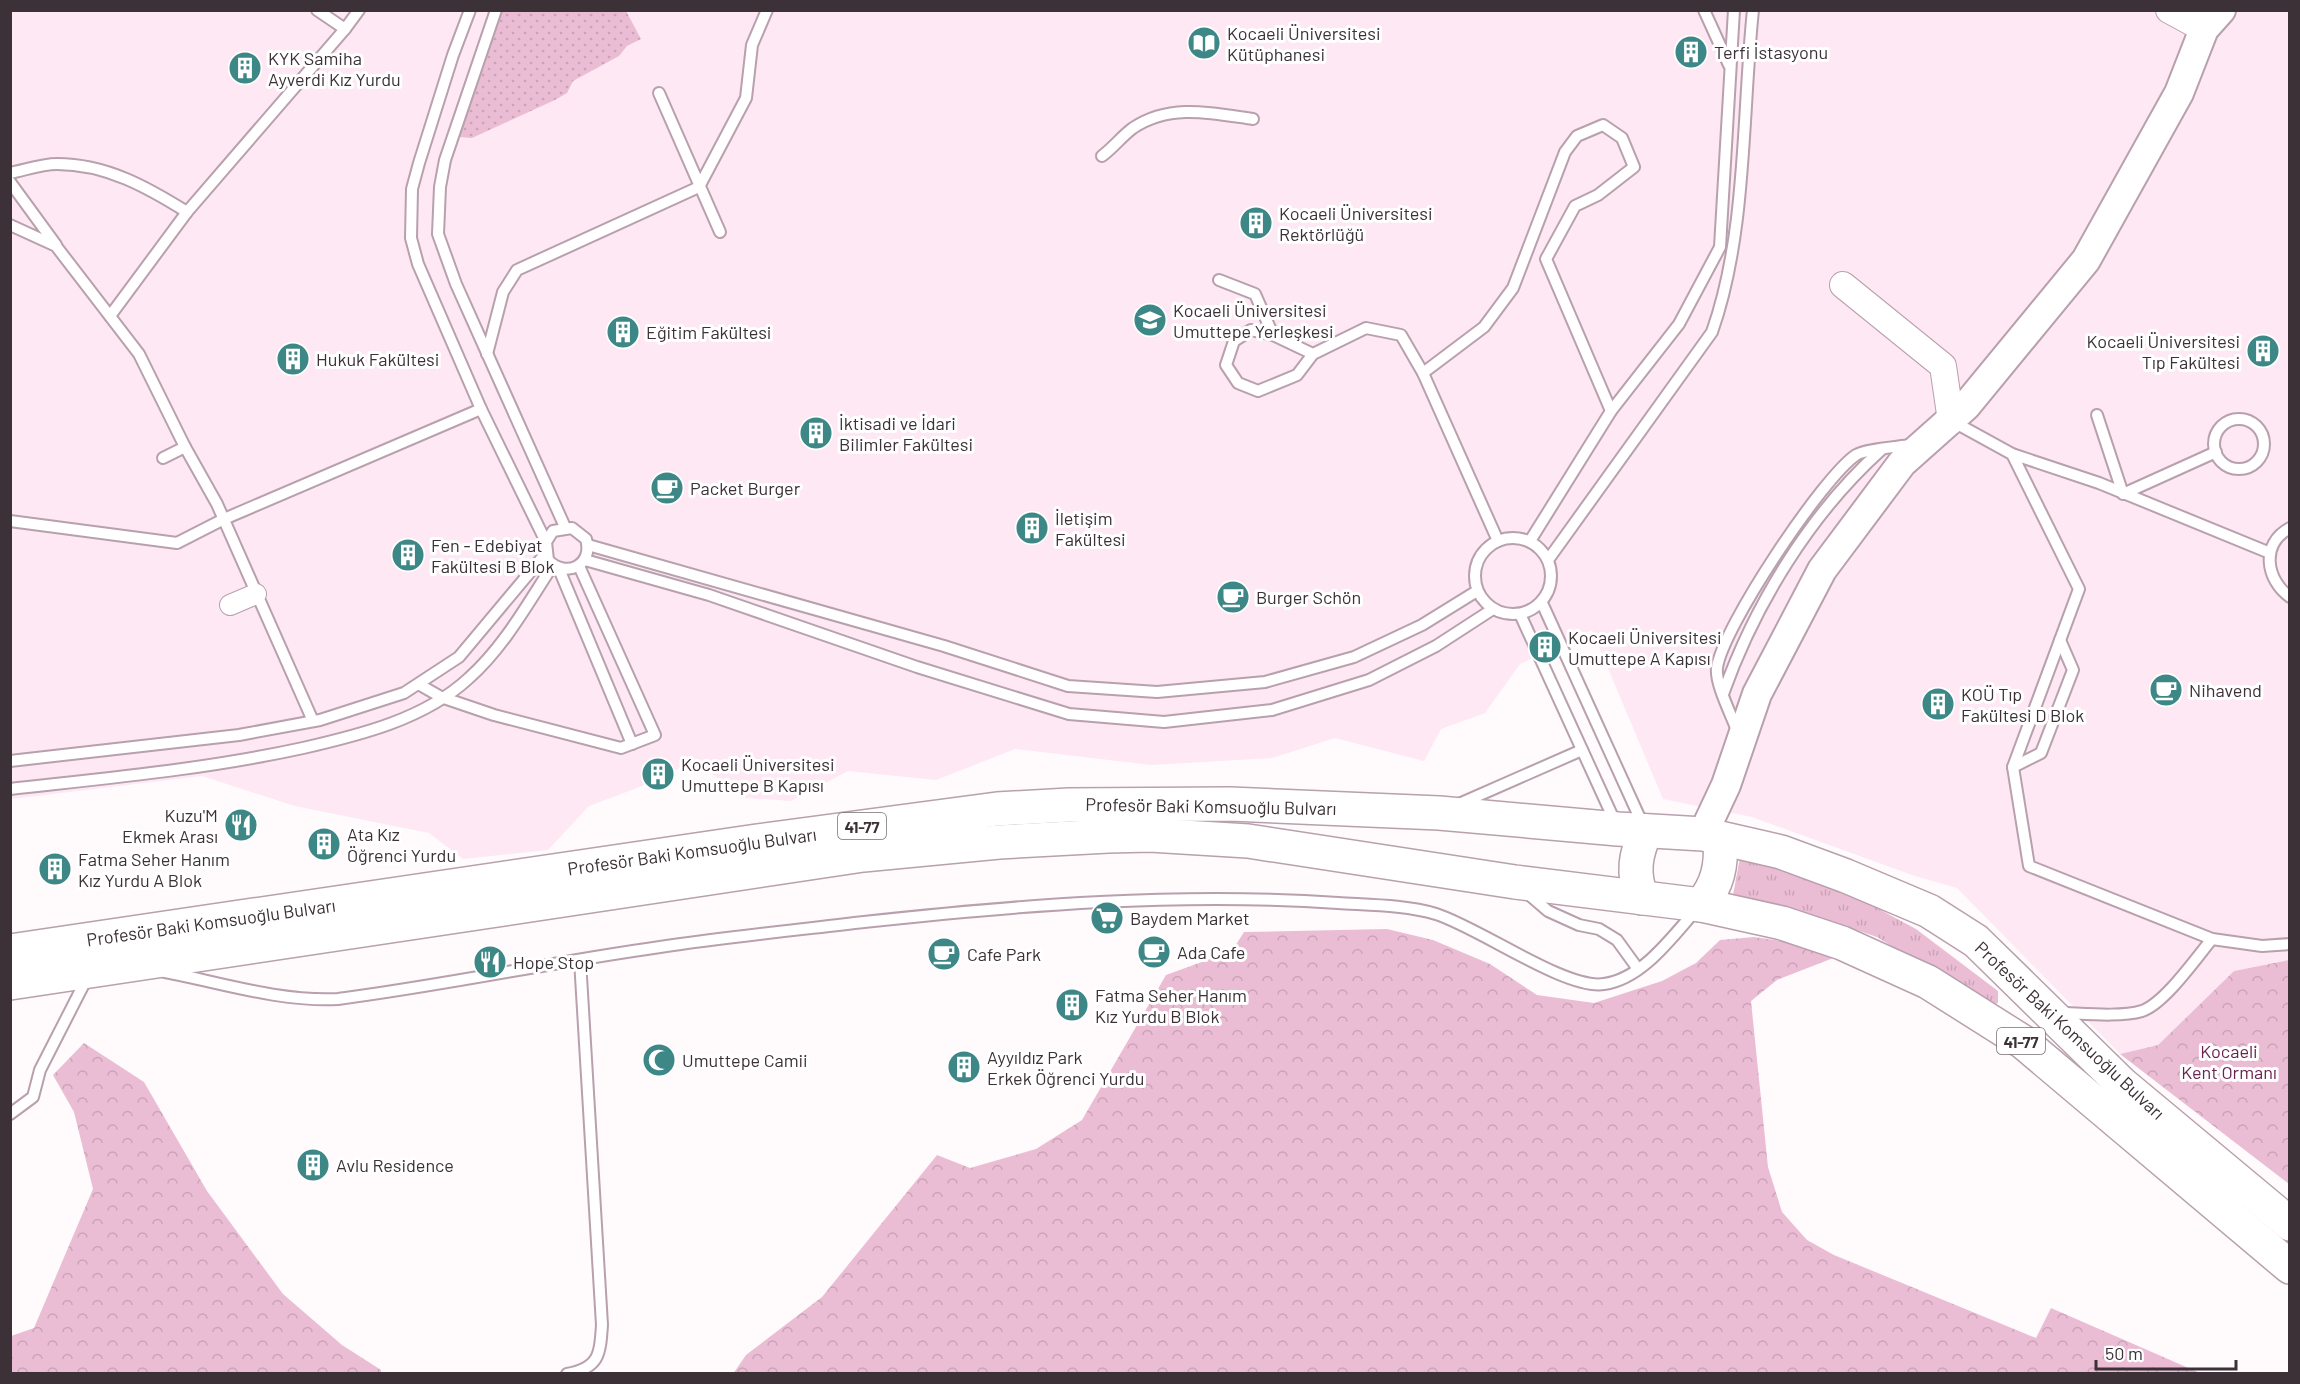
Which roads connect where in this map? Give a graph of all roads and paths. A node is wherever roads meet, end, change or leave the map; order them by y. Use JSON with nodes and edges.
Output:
{"nodes":[{"id":1,"x":317,"y":10,"type":"edge"},
{"id":2,"x":359,"y":10,"type":"edge"},
{"id":3,"x":471,"y":10,"type":"edge"},
{"id":4,"x":496,"y":10,"type":"edge"},
{"id":5,"x":767,"y":10,"type":"edge"},
{"id":6,"x":1704,"y":10,"type":"edge"},
{"id":7,"x":1734,"y":10,"type":"edge"},
{"id":8,"x":1753,"y":10,"type":"edge"},
{"id":9,"x":2169,"y":10,"type":"edge"},
{"id":10,"x":2213,"y":20,"type":"edge"},
{"id":11,"x":345,"y":29,"type":"junction"},
{"id":12,"x":1731,"y":68,"type":"junction"},
{"id":13,"x":659,"y":93,"type":"dead end"},
{"id":14,"x":1253,"y":119,"type":"dead end"},
{"id":15,"x":1102,"y":156,"type":"dead end"},
{"id":16,"x":10,"y":172,"type":"edge"},
{"id":17,"x":10,"y":182,"type":"edge"},
{"id":18,"x":699,"y":187,"type":"junction"},
{"id":19,"x":187,"y":212,"type":"junction"},
{"id":20,"x":10,"y":225,"type":"edge"},
{"id":21,"x":720,"y":232,"type":"dead end"},
{"id":22,"x":56,"y":246,"type":"junction"},
{"id":23,"x":1219,"y":280,"type":"dead end"},
{"id":24,"x":1843,"y":285,"type":"dead end"},
{"id":25,"x":110,"y":316,"type":"junction"},
{"id":26,"x":1273,"y":335,"type":"junction"},
{"id":27,"x":487,"y":354,"type":"junction"},
{"id":28,"x":1313,"y":354,"type":"junction"},
{"id":29,"x":1423,"y":373,"type":"junction"},
{"id":30,"x":481,"y":409,"type":"junction"},
{"id":31,"x":1611,"y":411,"type":"junction"},
{"id":32,"x":2097,"y":415,"type":"dead end"},
{"id":33,"x":1951,"y":421,"type":"junction"},
{"id":34,"x":1925,"y":443,"type":"junction"},
{"id":35,"x":185,"y":447,"type":"junction"},
{"id":36,"x":1881,"y":450,"type":"junction"},
{"id":37,"x":2216,"y":452,"type":"junction"},
{"id":38,"x":2012,"y":454,"type":"junction"},
{"id":39,"x":162,"y":458,"type":"dead end"},
{"id":40,"x":2123,"y":494,"type":"junction"},
{"id":41,"x":224,"y":519,"type":"junction"},
{"id":42,"x":10,"y":521,"type":"edge"},
{"id":43,"x":565,"y":527,"type":"junction"},
{"id":44,"x":2289,"y":528,"type":"edge"},
{"id":45,"x":1498,"y":541,"type":"junction"},
{"id":46,"x":1530,"y":541,"type":"junction"},
{"id":47,"x":588,"y":545,"type":"junction"},
{"id":48,"x":546,"y":548,"type":"junction"},
{"id":49,"x":2270,"y":553,"type":"junction"},
{"id":50,"x":1548,"y":560,"type":"junction"},
{"id":51,"x":582,"y":563,"type":"junction"},
{"id":52,"x":556,"y":567,"type":"junction"},
{"id":53,"x":1477,"y":591,"type":"junction"},
{"id":54,"x":256,"y":594,"type":"junction"},
{"id":55,"x":2289,"y":597,"type":"edge"},
{"id":56,"x":1542,"y":603,"type":"junction"},
{"id":57,"x":230,"y":605,"type":"dead end"},
{"id":58,"x":1493,"y":609,"type":"junction"},
{"id":59,"x":1520,"y":614,"type":"junction"},
{"id":60,"x":2060,"y":640,"type":"junction"},
{"id":61,"x":420,"y":685,"type":"junction"},
{"id":62,"x":1723,"y":694,"type":"junction"},
{"id":63,"x":441,"y":697,"type":"junction"},
{"id":64,"x":313,"y":721,"type":"junction"},
{"id":65,"x":1741,"y":741,"type":"junction"},
{"id":66,"x":632,"y":744,"type":"junction"},
{"id":67,"x":1582,"y":750,"type":"junction"},
{"id":68,"x":10,"y":761,"type":"edge"},
{"id":69,"x":2013,"y":767,"type":"junction"},
{"id":70,"x":10,"y":789,"type":"edge"},
{"id":71,"x":1439,"y":813,"type":"junction"},
{"id":72,"x":1632,"y":830,"type":"junction"},
{"id":73,"x":1712,"y":836,"type":"junction"},
{"id":74,"x":1515,"y":882,"type":"junction"},
{"id":75,"x":1642,"y":898,"type":"junction"},
{"id":76,"x":1701,"y":905,"type":"junction"},
{"id":77,"x":2212,"y":939,"type":"junction"},
{"id":78,"x":2289,"y":944,"type":"edge"},
{"id":79,"x":10,"y":951,"type":"edge"},
{"id":80,"x":580,"y":960,"type":"junction"},
{"id":81,"x":129,"y":965,"type":"junction"},
{"id":82,"x":1638,"y":969,"type":"junction"},
{"id":83,"x":91,"y":971,"type":"junction"},
{"id":84,"x":10,"y":983,"type":"edge"},
{"id":85,"x":2067,"y":1013,"type":"dead end"},
{"id":86,"x":10,"y":1114,"type":"edge"},
{"id":87,"x":2289,"y":1224,"type":"edge"},
{"id":88,"x":2289,"y":1267,"type":"edge"},
{"id":89,"x":567,"y":1374,"type":"edge"}],
"edges":[{"from":1,"to":11,"type":"lane"},
{"from":2,"to":11,"type":"lane"},
{"from":3,"to":30,"type":"lane"},
{"from":4,"to":27,"type":"lane"},
{"from":5,"to":18,"type":"lane"},
{"from":6,"to":12,"type":"lane"},
{"from":7,"to":12,"type":"lane"},
{"from":8,"to":50,"type":"lane"},
{"from":9,"to":10,"type":"street"},
{"from":10,"to":33,"type":"main road"},
{"from":11,"to":19,"type":"lane"},
{"from":12,"to":31,"type":"lane"},
{"from":13,"to":18,"type":"lane"},
{"from":14,"to":15,"type":"lane"},
{"from":16,"to":19,"type":"lane"},
{"from":17,"to":22,"type":"lane"},
{"from":18,"to":21,"type":"lane"},
{"from":18,"to":27,"type":"lane"},
{"from":19,"to":25,"type":"lane"},
{"from":20,"to":22,"type":"lane"},
{"from":22,"to":25,"type":"lane"},
{"from":23,"to":26,"type":"lane"},
{"from":24,"to":33,"type":"street"},
{"from":25,"to":35,"type":"lane"},
{"from":26,"to":28,"type":"lane"},
{"from":26,"to":28,"type":"lane"},
{"from":27,"to":43,"type":"lane"},
{"from":28,"to":29,"type":"lane"},
{"from":29,"to":31,"type":"lane"},
{"from":29,"to":45,"type":"lane"},
{"from":30,"to":41,"type":"lane"},
{"from":30,"to":48,"type":"lane"},
{"from":31,"to":46,"type":"lane"},
{"from":32,"to":40,"type":"lane"},
{"from":33,"to":34,"type":"main road"},
{"from":33,"to":38,"type":"lane"},
{"from":34,"to":36,"type":"lane"},
{"from":34,"to":65,"type":"main road"},
{"from":35,"to":39,"type":"lane"},
{"from":35,"to":41,"type":"lane"},
{"from":36,"to":62,"type":"lane"},
{"from":36,"to":62,"type":"lane"},
{"from":37,"to":37,"type":"lane"},
{"from":37,"to":40,"type":"lane"},
{"from":38,"to":40,"type":"lane"},
{"from":38,"to":60,"type":"lane"},
{"from":40,"to":49,"type":"lane"},
{"from":41,"to":42,"type":"lane"},
{"from":41,"to":54,"type":"lane"},
{"from":43,"to":47,"type":"lane"},
{"from":43,"to":48,"type":"lane"},
{"from":44,"to":49,"type":"lane"},
{"from":45,"to":46,"type":"lane"},
{"from":45,"to":53,"type":"lane"},
{"from":46,"to":50,"type":"lane"},
{"from":47,"to":51,"type":"lane"},
{"from":47,"to":53,"type":"lane"},
{"from":48,"to":52,"type":"lane"},
{"from":48,"to":61,"type":"lane"},
{"from":49,"to":55,"type":"lane"},
{"from":50,"to":56,"type":"lane"},
{"from":51,"to":52,"type":"lane"},
{"from":51,"to":58,"type":"lane"},
{"from":51,"to":66,"type":"lane"},
{"from":52,"to":63,"type":"lane"},
{"from":52,"to":66,"type":"lane"},
{"from":53,"to":58,"type":"lane"},
{"from":54,"to":57,"type":"street"},
{"from":54,"to":64,"type":"lane"},
{"from":56,"to":59,"type":"lane"},
{"from":56,"to":72,"type":"lane"},
{"from":58,"to":59,"type":"lane"},
{"from":59,"to":67,"type":"lane"},
{"from":60,"to":69,"type":"lane"},
{"from":60,"to":69,"type":"lane"},
{"from":61,"to":63,"type":"lane"},
{"from":61,"to":64,"type":"lane"},
{"from":62,"to":65,"type":"lane"},
{"from":63,"to":66,"type":"lane"},
{"from":63,"to":70,"type":"lane"},
{"from":64,"to":68,"type":"lane"},
{"from":65,"to":73,"type":"main road"},
{"from":67,"to":71,"type":"lane"},
{"from":67,"to":72,"type":"lane"},
{"from":69,"to":77,"type":"lane"},
{"from":71,"to":72,"type":"highway","name":"Profesör Baki Komsuoğlu Bulvarı","number":"41-77"},
{"from":71,"to":79,"type":"highway","name":"Profesör Baki Komsuoğlu Bulvarı","number":"41-77"},
{"from":72,"to":73,"type":"highway","name":"Profesör Baki Komsuoğlu Bulvarı","number":"41-77"},
{"from":72,"to":75,"type":"highway"},
{"from":73,"to":76,"type":"highway"},
{"from":73,"to":87,"type":"highway","name":"Profesör Baki Komsuoğlu Bulvarı","number":"41-77"},
{"from":74,"to":75,"type":"highway","name":"Profesör Baki Komsuoğlu Bulvarı","number":"41-77"},
{"from":74,"to":81,"type":"highway","name":"Profesör Baki Komsuoğlu Bulvarı","number":"41-77"},
{"from":74,"to":82,"type":"lane"},
{"from":75,"to":76,"type":"highway","name":"Profesör Baki Komsuoğlu Bulvarı","number":"41-77"},
{"from":76,"to":82,"type":"lane"},
{"from":76,"to":88,"type":"highway","name":"Profesör Baki Komsuoğlu Bulvarı","number":"41-77"},
{"from":77,"to":78,"type":"lane"},
{"from":77,"to":85,"type":"lane"},
{"from":80,"to":81,"type":"lane"},
{"from":80,"to":82,"type":"lane"},
{"from":80,"to":89,"type":"lane"},
{"from":81,"to":83,"type":"highway","name":"Profesör Baki Komsuoğlu Bulvarı","number":"41-77"},
{"from":83,"to":84,"type":"highway","name":"Profesör Baki Komsuoğlu Bulvarı","number":"41-77"},
{"from":83,"to":86,"type":"lane"}]}
